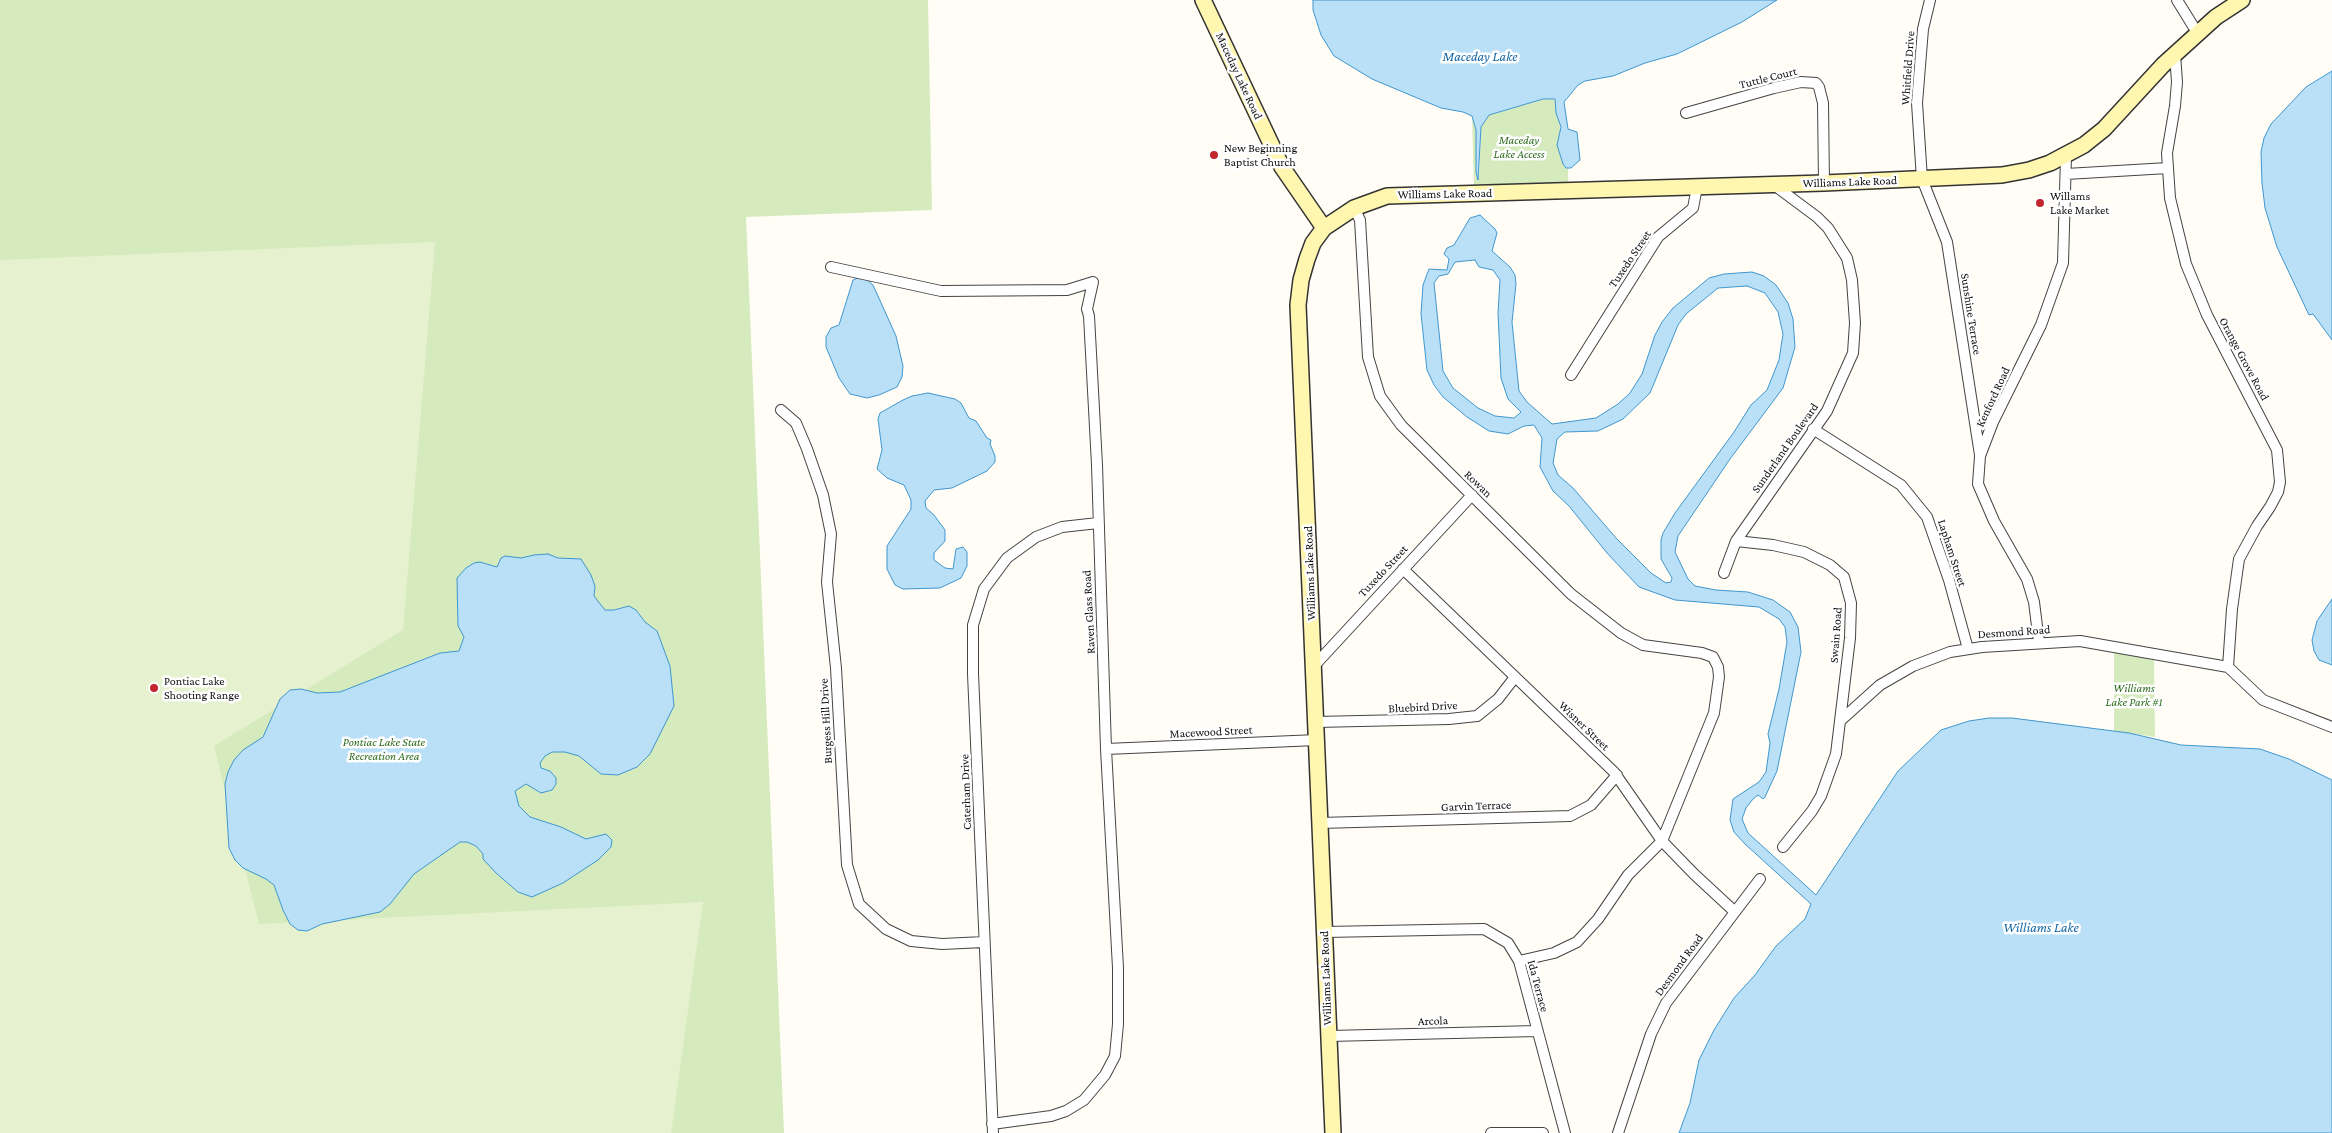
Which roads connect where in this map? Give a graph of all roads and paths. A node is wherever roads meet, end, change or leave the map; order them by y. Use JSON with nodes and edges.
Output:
{"nodes":[{"id":1,"x":1203,"y":0,"type":"edge"},
{"id":2,"x":1930,"y":0,"type":"edge"},
{"id":3,"x":2177,"y":0,"type":"edge"},
{"id":4,"x":2242,"y":0,"type":"edge"},
{"id":5,"x":2198,"y":34,"type":"junction"},
{"id":6,"x":2175,"y":54,"type":"junction"},
{"id":7,"x":1686,"y":114,"type":"dead end"},
{"id":8,"x":2066,"y":156,"type":"junction"},
{"id":9,"x":2168,"y":168,"type":"junction"},
{"id":10,"x":2066,"y":174,"type":"junction"},
{"id":11,"x":1922,"y":179,"type":"junction"},
{"id":12,"x":1824,"y":183,"type":"junction"},
{"id":13,"x":1774,"y":185,"type":"junction"},
{"id":14,"x":1697,"y":187,"type":"junction"},
{"id":15,"x":1354,"y":208,"type":"junction"},
{"id":16,"x":1324,"y":228,"type":"junction"},
{"id":17,"x":831,"y":267,"type":"dead end"},
{"id":18,"x":1571,"y":375,"type":"dead end"},
{"id":19,"x":781,"y":410,"type":"dead end"},
{"id":20,"x":1814,"y":429,"type":"junction"},
{"id":21,"x":1980,"y":456,"type":"junction"},
{"id":22,"x":1472,"y":495,"type":"junction"},
{"id":23,"x":1098,"y":523,"type":"junction"},
{"id":24,"x":1736,"y":541,"type":"junction"},
{"id":25,"x":1403,"y":569,"type":"junction"},
{"id":26,"x":1724,"y":573,"type":"dead end"},
{"id":27,"x":2039,"y":642,"type":"junction"},
{"id":28,"x":1968,"y":649,"type":"junction"},
{"id":29,"x":1314,"y":666,"type":"junction"},
{"id":30,"x":2228,"y":667,"type":"junction"},
{"id":31,"x":1515,"y":677,"type":"junction"},
{"id":32,"x":1840,"y":721,"type":"junction"},
{"id":33,"x":1316,"y":722,"type":"junction"},
{"id":34,"x":2332,"y":728,"type":"edge"},
{"id":35,"x":1317,"y":740,"type":"junction"},
{"id":36,"x":1106,"y":749,"type":"junction"},
{"id":37,"x":1617,"y":775,"type":"junction"},
{"id":38,"x":1320,"y":823,"type":"junction"},
{"id":39,"x":1662,"y":841,"type":"junction"},
{"id":40,"x":1783,"y":847,"type":"dead end"},
{"id":41,"x":1760,"y":879,"type":"dead end"},
{"id":42,"x":1735,"y":912,"type":"junction"},
{"id":43,"x":1324,"y":932,"type":"junction"},
{"id":44,"x":984,"y":942,"type":"junction"},
{"id":45,"x":1519,"y":961,"type":"junction"},
{"id":46,"x":1537,"y":1030,"type":"junction"},
{"id":47,"x":1329,"y":1036,"type":"junction"},
{"id":48,"x":993,"y":1128,"type":"edge"},
{"id":49,"x":1333,"y":1133,"type":"edge"},
{"id":50,"x":1491,"y":1133,"type":"edge"},
{"id":51,"x":1543,"y":1133,"type":"edge"},
{"id":52,"x":1565,"y":1133,"type":"edge"},
{"id":53,"x":1618,"y":1133,"type":"edge"}],
"edges":[{"from":1,"to":16,"type":"main road","name":"Maceday Lake Road"},
{"from":2,"to":11,"type":"street","name":"Whitfield Drive"},
{"from":3,"to":5,"type":"street"},
{"from":4,"to":5,"type":"main road","name":"Williams Lake Road"},
{"from":5,"to":6,"type":"main road","name":"Williams Lake Road"},
{"from":6,"to":8,"type":"main road","name":"Williams Lake Road"},
{"from":6,"to":9,"type":"street","name":"Orange Grove Road"},
{"from":7,"to":12,"type":"street","name":"Tuttle Court"},
{"from":8,"to":10,"type":"street","name":"Kenford Road"},
{"from":8,"to":11,"type":"main road","name":"Williams Lake Road"},
{"from":9,"to":10,"type":"street"},
{"from":9,"to":30,"type":"street","name":"Orange Grove Road"},
{"from":10,"to":21,"type":"street","name":"Kenford Road"},
{"from":11,"to":12,"type":"main road","name":"Williams Lake Road"},
{"from":11,"to":21,"type":"street","name":"Sunshine Terrace"},
{"from":12,"to":13,"type":"main road","name":"Williams Lake Road"},
{"from":13,"to":14,"type":"main road","name":"Williams Lake Road"},
{"from":13,"to":20,"type":"street","name":"Sunderland Boulevard"},
{"from":14,"to":15,"type":"main road","name":"Williams Lake Road"},
{"from":14,"to":18,"type":"street","name":"Tuxedo Street"},
{"from":15,"to":16,"type":"main road","name":"Williams Lake Road"},
{"from":15,"to":22,"type":"street","name":"Rowan"},
{"from":16,"to":29,"type":"main road","name":"Williams Lake Road"},
{"from":17,"to":23,"type":"street","name":"Raven Glass Road"},
{"from":19,"to":44,"type":"street","name":"Burgess Hill Drive"},
{"from":20,"to":24,"type":"street","name":"Sunderland Boulevard"},
{"from":20,"to":28,"type":"street","name":"Lapham Street"},
{"from":21,"to":27,"type":"street","name":"Kenford Road"},
{"from":22,"to":25,"type":"street","name":"Tuxedo Street"},
{"from":22,"to":39,"type":"street","name":"Rowan"},
{"from":23,"to":36,"type":"street","name":"Raven Glass Road"},
{"from":23,"to":44,"type":"street","name":"Caterham Drive"},
{"from":24,"to":26,"type":"street","name":"Sunderland Boulevard"},
{"from":24,"to":32,"type":"street","name":"Swain Road"},
{"from":25,"to":29,"type":"street","name":"Tuxedo Street"},
{"from":25,"to":31,"type":"street","name":"Wisner Street"},
{"from":27,"to":28,"type":"street","name":"Desmond Road"},
{"from":27,"to":30,"type":"street","name":"Desmond Road"},
{"from":28,"to":32,"type":"street","name":"Desmond Road"},
{"from":29,"to":33,"type":"main road","name":"Williams Lake Road"},
{"from":30,"to":34,"type":"street"},
{"from":31,"to":33,"type":"street","name":"Bluebird Drive"},
{"from":31,"to":37,"type":"street","name":"Wisner Street"},
{"from":32,"to":40,"type":"street"},
{"from":33,"to":35,"type":"main road","name":"Williams Lake Road"},
{"from":35,"to":36,"type":"street","name":"Macewood Street"},
{"from":35,"to":38,"type":"main road","name":"Williams Lake Road"},
{"from":36,"to":48,"type":"street","name":"Raven Glass Road"},
{"from":37,"to":38,"type":"street","name":"Garvin Terrace"},
{"from":37,"to":39,"type":"street","name":"Wisner Street"},
{"from":38,"to":43,"type":"main road","name":"Williams Lake Road"},
{"from":39,"to":42,"type":"street","name":"Wisner Street"},
{"from":39,"to":45,"type":"street"},
{"from":41,"to":42,"type":"street","name":"Desmond Road"},
{"from":42,"to":53,"type":"street","name":"Desmond Road"},
{"from":43,"to":45,"type":"street","name":"Ida Terrace"},
{"from":43,"to":47,"type":"main road","name":"Williams Lake Road"},
{"from":44,"to":48,"type":"street","name":"Caterham Drive"},
{"from":45,"to":46,"type":"street","name":"Ida Terrace"},
{"from":46,"to":47,"type":"street","name":"Arcola"},
{"from":46,"to":52,"type":"street","name":"Ida Terrace"},
{"from":47,"to":49,"type":"main road","name":"Williams Lake Road"},
{"from":50,"to":51,"type":"street"}]}
